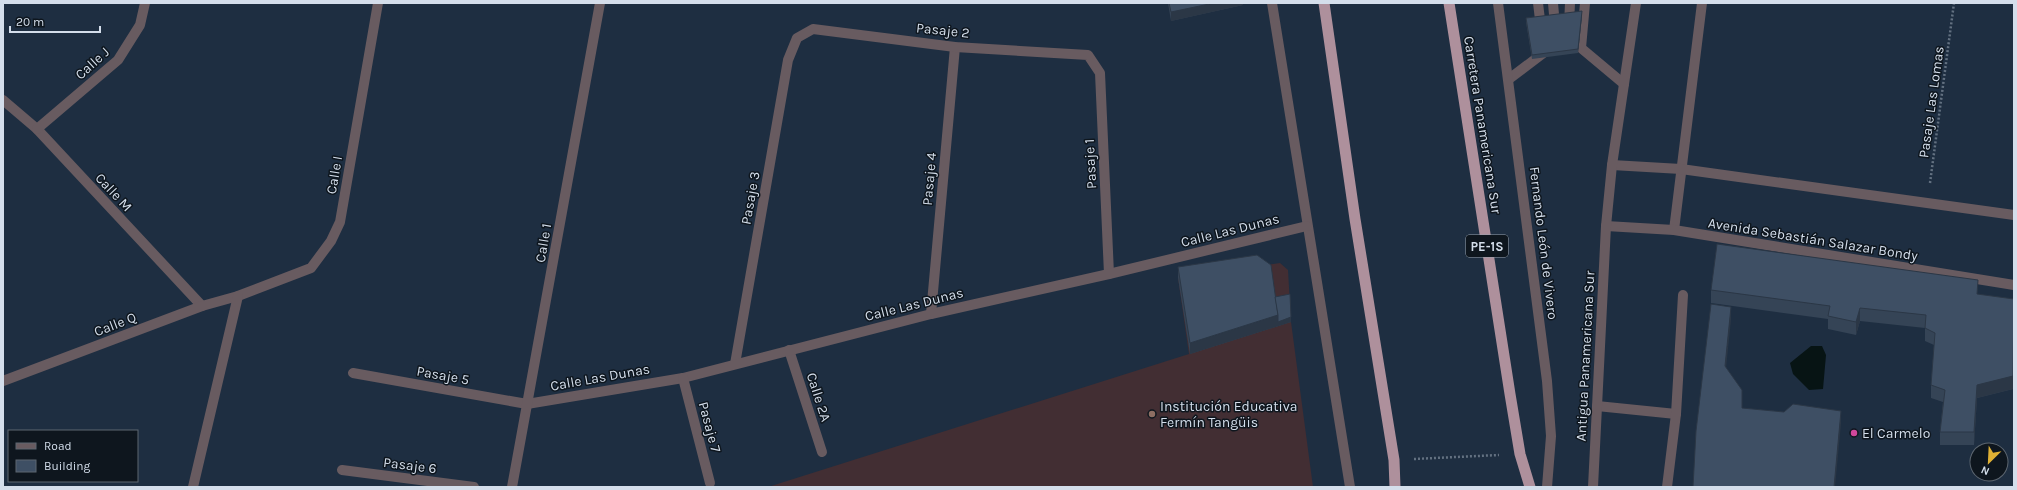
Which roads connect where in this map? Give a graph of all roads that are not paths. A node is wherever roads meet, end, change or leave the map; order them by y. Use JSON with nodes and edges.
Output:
{"nodes":[{"id":1,"x":145,"y":3,"type":"edge"},
{"id":2,"x":378,"y":3,"type":"edge"},
{"id":3,"x":600,"y":3,"type":"edge"},
{"id":4,"x":1272,"y":3,"type":"edge"},
{"id":5,"x":1324,"y":3,"type":"edge"},
{"id":6,"x":1449,"y":3,"type":"edge"},
{"id":7,"x":1498,"y":3,"type":"edge"},
{"id":8,"x":1538,"y":3,"type":"edge"},
{"id":9,"x":1553,"y":3,"type":"edge"},
{"id":10,"x":1570,"y":3,"type":"edge"},
{"id":11,"x":1585,"y":3,"type":"edge"},
{"id":12,"x":1702,"y":3,"type":"edge"},
{"id":13,"x":1635,"y":4,"type":"edge"},
{"id":14,"x":798,"y":38,"type":"joint"},
{"id":15,"x":955,"y":47,"type":"junction"},
{"id":16,"x":1581,"y":48,"type":"junction"},
{"id":17,"x":1544,"y":52,"type":"junction"},
{"id":18,"x":1088,"y":55,"type":"joint"},
{"id":19,"x":1509,"y":79,"type":"junction"},
{"id":20,"x":1624,"y":84,"type":"junction"},
{"id":21,"x":3,"y":100,"type":"edge"},
{"id":22,"x":37,"y":129,"type":"junction"},
{"id":23,"x":1612,"y":165,"type":"junction"},
{"id":24,"x":1681,"y":169,"type":"junction"},
{"id":25,"x":2014,"y":215,"type":"edge"},
{"id":26,"x":1307,"y":226,"type":"junction"},
{"id":27,"x":1606,"y":226,"type":"junction"},
{"id":28,"x":1674,"y":230,"type":"junction"},
{"id":29,"x":1109,"y":274,"type":"junction"},
{"id":30,"x":2014,"y":285,"type":"edge"},
{"id":31,"x":1683,"y":294,"type":"dead end"},
{"id":32,"x":238,"y":296,"type":"junction"},
{"id":33,"x":202,"y":306,"type":"junction"},
{"id":34,"x":931,"y":314,"type":"junction"},
{"id":35,"x":789,"y":350,"type":"junction"},
{"id":36,"x":735,"y":364,"type":"junction"},
{"id":37,"x":353,"y":374,"type":"dead end"},
{"id":38,"x":683,"y":378,"type":"junction"},
{"id":39,"x":3,"y":382,"type":"edge"},
{"id":40,"x":527,"y":404,"type":"junction"},
{"id":41,"x":1597,"y":406,"type":"junction"},
{"id":42,"x":1676,"y":414,"type":"junction"},
{"id":43,"x":822,"y":452,"type":"dead end"},
{"id":44,"x":342,"y":470,"type":"dead end"},
{"id":45,"x":710,"y":483,"type":"dead end"},
{"id":46,"x":192,"y":487,"type":"edge"},
{"id":47,"x":474,"y":487,"type":"edge"},
{"id":48,"x":512,"y":487,"type":"edge"},
{"id":49,"x":1350,"y":487,"type":"edge"},
{"id":50,"x":1395,"y":487,"type":"edge"},
{"id":51,"x":1530,"y":487,"type":"edge"},
{"id":52,"x":1547,"y":487,"type":"edge"},
{"id":53,"x":1593,"y":487,"type":"edge"},
{"id":54,"x":1667,"y":487,"type":"edge"}],
"edges":[{"from":1,"to":22,"type":"street","name":"Calle J"},
{"from":2,"to":32,"type":"street","name":"Calle I"},
{"from":3,"to":40,"type":"street","name":"Calle 1"},
{"from":4,"to":26,"type":"street"},
{"from":5,"to":50,"type":"highway"},
{"from":6,"to":51,"type":"highway","name":"Carretera Panamericana Sur","number":"PE-1S"},
{"from":7,"to":19,"type":"street","name":"Fernando León de Vivero"},
{"from":8,"to":17,"type":"street"},
{"from":9,"to":17,"type":"street"},
{"from":10,"to":16,"type":"street"},
{"from":11,"to":16,"type":"street"},
{"from":12,"to":24,"type":"street"},
{"from":13,"to":20,"type":"street","name":"Antigua Panamericana Sur"},
{"from":14,"to":15,"type":"street","name":"Pasaje 2"},
{"from":14,"to":36,"type":"street","name":"Pasaje 3"},
{"from":15,"to":18,"type":"street","name":"Pasaje 2"},
{"from":15,"to":34,"type":"street","name":"Pasaje 4"},
{"from":16,"to":20,"type":"street"},
{"from":17,"to":19,"type":"street"},
{"from":18,"to":29,"type":"street","name":"Pasaje 1"},
{"from":19,"to":52,"type":"street","name":"Fernando León de Vivero"},
{"from":20,"to":23,"type":"street","name":"Antigua Panamericana Sur"},
{"from":21,"to":22,"type":"street","name":"Calle M"},
{"from":22,"to":33,"type":"street","name":"Calle M"},
{"from":23,"to":24,"type":"street"},
{"from":23,"to":27,"type":"street","name":"Antigua Panamericana Sur"},
{"from":24,"to":25,"type":"street"},
{"from":24,"to":28,"type":"street"},
{"from":26,"to":29,"type":"street","name":"Calle Las Dunas"},
{"from":26,"to":49,"type":"street"},
{"from":27,"to":28,"type":"street","name":"Avenida Sebastián Salazar Bondy"},
{"from":27,"to":41,"type":"street","name":"Antigua Panamericana Sur"},
{"from":28,"to":30,"type":"street","name":"Avenida Sebastián Salazar Bondy"},
{"from":29,"to":34,"type":"street","name":"Calle Las Dunas"},
{"from":31,"to":42,"type":"street"},
{"from":32,"to":33,"type":"street","name":"Calle Q"},
{"from":32,"to":46,"type":"street"},
{"from":33,"to":39,"type":"street","name":"Calle Q"},
{"from":34,"to":35,"type":"street","name":"Calle Las Dunas"},
{"from":35,"to":36,"type":"street","name":"Calle Las Dunas"},
{"from":35,"to":43,"type":"street","name":"Calle 2A"},
{"from":36,"to":38,"type":"street","name":"Calle Las Dunas"},
{"from":37,"to":40,"type":"street","name":"Pasaje 5"},
{"from":38,"to":40,"type":"street","name":"Calle Las Dunas"},
{"from":38,"to":45,"type":"street","name":"Pasaje 7"},
{"from":40,"to":48,"type":"street","name":"Calle 1"},
{"from":41,"to":42,"type":"street"},
{"from":41,"to":53,"type":"street","name":"Antigua Panamericana Sur"},
{"from":42,"to":54,"type":"street"},
{"from":44,"to":47,"type":"street","name":"Pasaje 6"}]}
